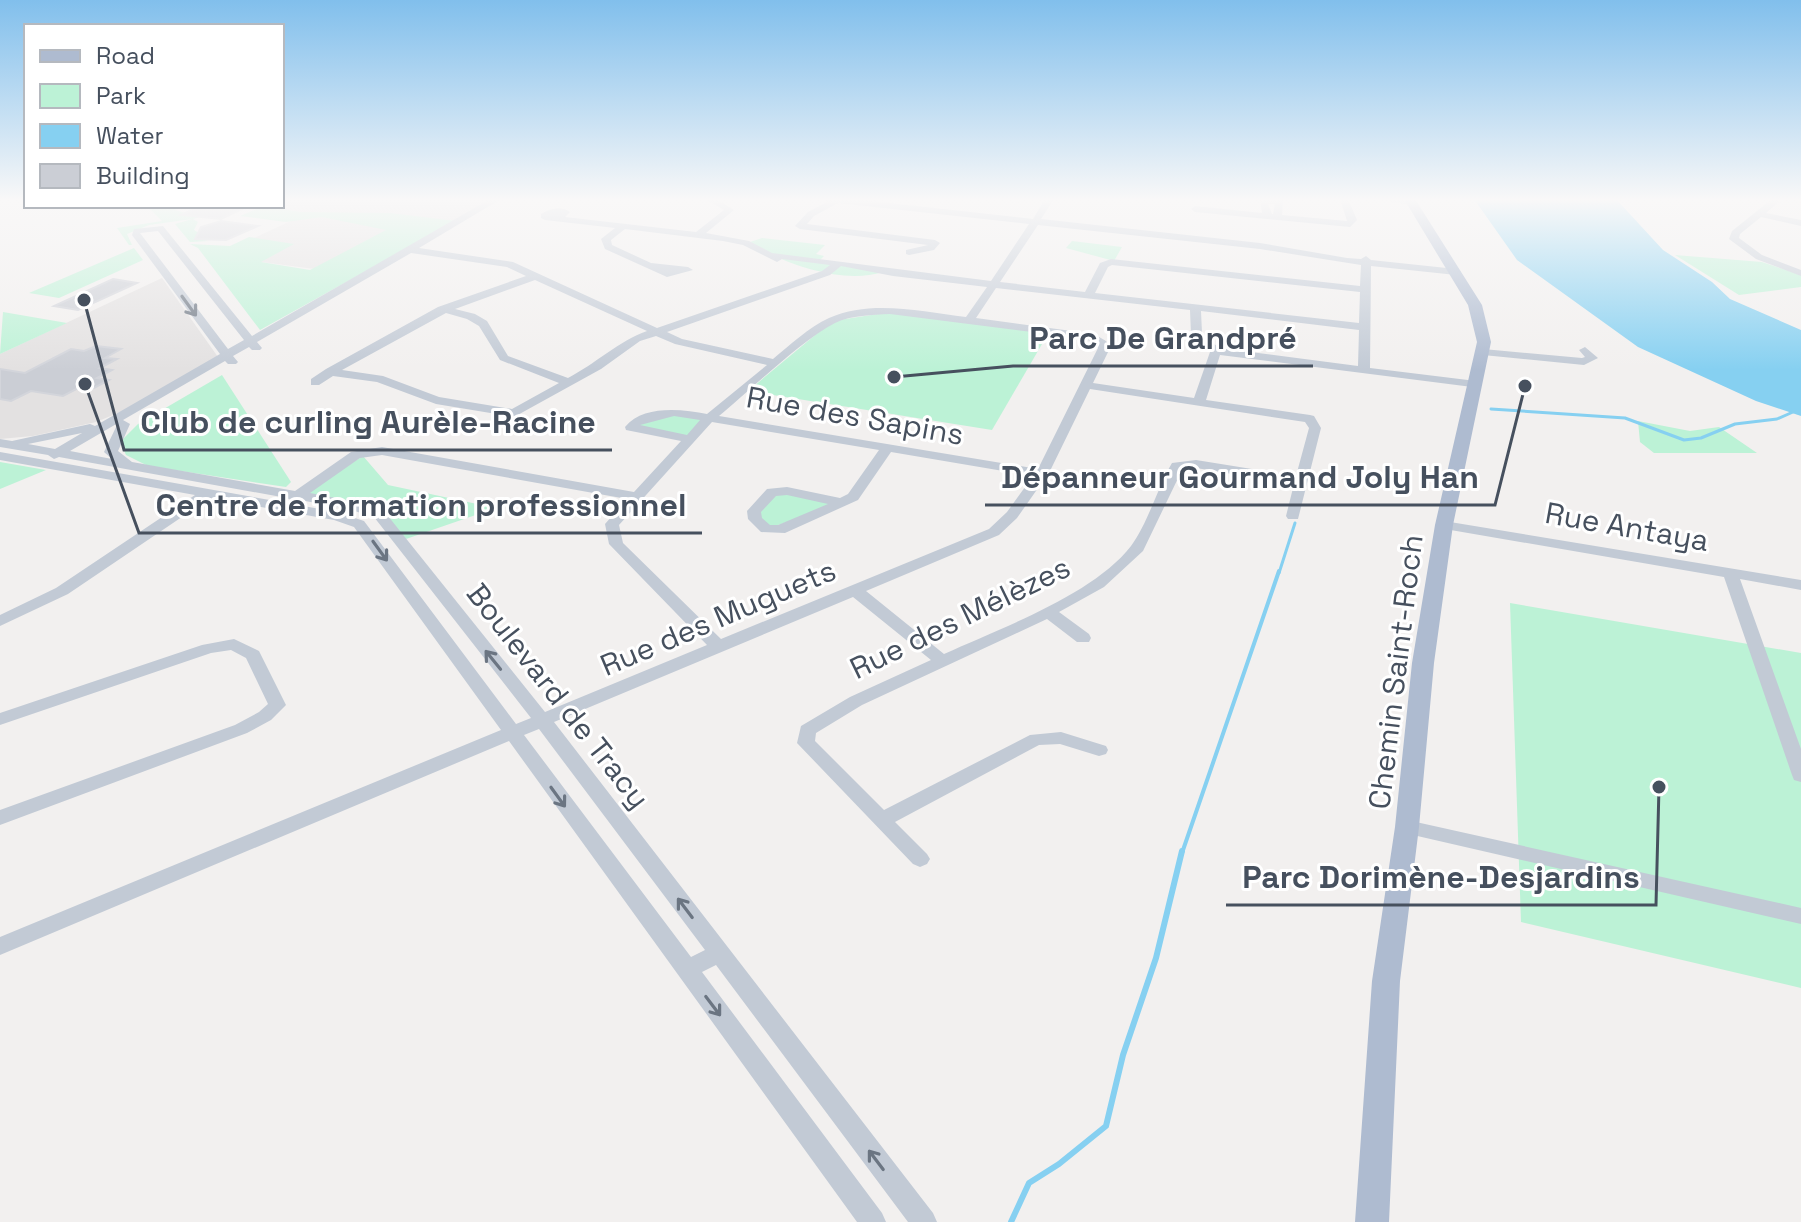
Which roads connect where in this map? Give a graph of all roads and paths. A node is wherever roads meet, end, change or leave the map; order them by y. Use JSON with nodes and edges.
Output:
{"nodes":[{"id":1,"x":152,"y":256,"type":"edge"},
{"id":2,"x":183,"y":256,"type":"edge"},
{"id":3,"x":407,"y":256,"type":"edge"},
{"id":4,"x":462,"y":256,"type":"edge"},
{"id":5,"x":628,"y":256,"type":"edge"},
{"id":6,"x":771,"y":256,"type":"edge"},
{"id":7,"x":777,"y":256,"type":"edge"},
{"id":8,"x":906,"y":256,"type":"edge"},
{"id":9,"x":1013,"y":256,"type":"edge"},
{"id":10,"x":1332,"y":256,"type":"edge"},
{"id":11,"x":1445,"y":256,"type":"edge"},
{"id":12,"x":1757,"y":256,"type":"edge"},
{"id":13,"x":1366,"y":261,"type":"junction"},
{"id":14,"x":839,"y":263,"type":"junction"},
{"id":15,"x":650,"y":266,"type":"dead end"},
{"id":16,"x":1454,"y":270,"type":"junction"},
{"id":17,"x":826,"y":273,"type":"junction"},
{"id":18,"x":893,"y":273,"type":"junction"},
{"id":19,"x":1801,"y":273,"type":"edge"},
{"id":20,"x":536,"y":276,"type":"junction"},
{"id":21,"x":995,"y":284,"type":"junction"},
{"id":22,"x":1366,"y":290,"type":"junction"},
{"id":23,"x":1089,"y":295,"type":"junction"},
{"id":24,"x":1195,"y":307,"type":"junction"},
{"id":25,"x":442,"y":309,"type":"junction"},
{"id":26,"x":970,"y":320,"type":"junction"},
{"id":27,"x":1364,"y":327,"type":"junction"},
{"id":28,"x":655,"y":332,"type":"junction"},
{"id":29,"x":254,"y":345,"type":"junction"},
{"id":30,"x":1585,"y":350,"type":"dead end"},
{"id":31,"x":1216,"y":351,"type":"junction"},
{"id":32,"x":1483,"y":352,"type":"junction"},
{"id":33,"x":229,"y":359,"type":"junction"},
{"id":34,"x":775,"y":363,"type":"junction"},
{"id":35,"x":1364,"y":371,"type":"junction"},
{"id":36,"x":330,"y":372,"type":"junction"},
{"id":37,"x":315,"y":382,"type":"dead end"},
{"id":38,"x":570,"y":383,"type":"junction"},
{"id":39,"x":1085,"y":385,"type":"junction"},
{"id":40,"x":1476,"y":385,"type":"junction"},
{"id":41,"x":1199,"y":401,"type":"junction"},
{"id":42,"x":709,"y":418,"type":"junction"},
{"id":43,"x":124,"y":419,"type":"junction"},
{"id":44,"x":689,"y":439,"type":"junction"},
{"id":45,"x":0,"y":443,"type":"edge"},
{"id":46,"x":888,"y":447,"type":"junction"},
{"id":47,"x":0,"y":456,"type":"edge"},
{"id":48,"x":74,"y":456,"type":"junction"},
{"id":49,"x":57,"y":460,"type":"junction"},
{"id":50,"x":135,"y":466,"type":"junction"},
{"id":51,"x":1040,"y":473,"type":"junction"},
{"id":52,"x":1302,"y":481,"type":"junction"},
{"id":53,"x":223,"y":482,"type":"junction"},
{"id":54,"x":206,"y":494,"type":"junction"},
{"id":55,"x":297,"y":496,"type":"junction"},
{"id":56,"x":635,"y":496,"type":"junction"},
{"id":57,"x":842,"y":503,"type":"junction"},
{"id":58,"x":282,"y":507,"type":"junction"},
{"id":59,"x":1293,"y":516,"type":"dead end"},
{"id":60,"x":1444,"y":525,"type":"junction"},
{"id":61,"x":1730,"y":573,"type":"junction"},
{"id":62,"x":1801,"y":585,"type":"edge"},
{"id":63,"x":434,"y":588,"type":"junction"},
{"id":64,"x":856,"y":591,"type":"junction"},
{"id":65,"x":413,"y":595,"type":"junction"},
{"id":66,"x":1048,"y":612,"type":"junction"},
{"id":67,"x":0,"y":621,"type":"edge"},
{"id":68,"x":1083,"y":638,"type":"dead end"},
{"id":69,"x":720,"y":648,"type":"junction"},
{"id":70,"x":943,"y":661,"type":"junction"},
{"id":71,"x":0,"y":719,"type":"edge"},
{"id":72,"x":543,"y":721,"type":"junction"},
{"id":73,"x":513,"y":733,"type":"junction"},
{"id":74,"x":1099,"y":750,"type":"dead end"},
{"id":75,"x":1801,"y":775,"type":"edge"},
{"id":76,"x":0,"y":818,"type":"edge"},
{"id":77,"x":882,"y":820,"type":"junction"},
{"id":78,"x":1407,"y":827,"type":"junction"},
{"id":79,"x":920,"y":859,"type":"dead end"},
{"id":80,"x":1801,"y":916,"type":"edge"},
{"id":81,"x":1,"y":940,"type":"edge"},
{"id":82,"x":719,"y":953,"type":"junction"},
{"id":83,"x":686,"y":970,"type":"junction"},
{"id":84,"x":873,"y":1222,"type":"edge"},
{"id":85,"x":924,"y":1222,"type":"edge"},
{"id":86,"x":1372,"y":1222,"type":"edge"}],
"edges":[{"from":1,"to":33,"type":"street","one_way":true},
{"from":29,"to":2,"type":"street","one_way":true},
{"from":3,"to":29,"type":"street"},
{"from":4,"to":20,"type":"street"},
{"from":5,"to":15,"type":"street"},
{"from":6,"to":17,"type":"street"},
{"from":7,"to":14,"type":"street"},
{"from":8,"to":18,"type":"street"},
{"from":9,"to":21,"type":"street"},
{"from":10,"to":13,"type":"street"},
{"from":11,"to":16,"type":"main road","name":"Chemin Saint-Roch"},
{"from":12,"to":19,"type":"street"},
{"from":13,"to":16,"type":"street"},
{"from":13,"to":22,"type":"street"},
{"from":14,"to":17,"type":"street"},
{"from":14,"to":18,"type":"street"},
{"from":16,"to":32,"type":"main road","name":"Chemin Saint-Roch"},
{"from":17,"to":18,"type":"street"},
{"from":17,"to":28,"type":"street"},
{"from":18,"to":21,"type":"street"},
{"from":20,"to":25,"type":"street"},
{"from":20,"to":28,"type":"street"},
{"from":21,"to":23,"type":"street"},
{"from":21,"to":26,"type":"street"},
{"from":22,"to":23,"type":"street"},
{"from":22,"to":27,"type":"street"},
{"from":23,"to":24,"type":"street"},
{"from":24,"to":27,"type":"street"},
{"from":24,"to":31,"type":"street"},
{"from":25,"to":36,"type":"street"},
{"from":25,"to":38,"type":"street"},
{"from":26,"to":34,"type":"street"},
{"from":26,"to":39,"type":"street","name":"Rue des Muguets"},
{"from":27,"to":35,"type":"street"},
{"from":28,"to":34,"type":"street"},
{"from":28,"to":38,"type":"street"},
{"from":29,"to":33,"type":"street"},
{"from":30,"to":32,"type":"street"},
{"from":31,"to":35,"type":"street"},
{"from":31,"to":41,"type":"street"},
{"from":32,"to":40,"type":"main road","name":"Chemin Saint-Roch"},
{"from":33,"to":43,"type":"street"},
{"from":34,"to":42,"type":"street"},
{"from":35,"to":40,"type":"street"},
{"from":36,"to":37,"type":"street"},
{"from":36,"to":38,"type":"street"},
{"from":39,"to":41,"type":"street"},
{"from":39,"to":51,"type":"street","name":"Rue des Muguets"},
{"from":40,"to":60,"type":"main road","name":"Chemin Saint-Roch"},
{"from":41,"to":52,"type":"street"},
{"from":42,"to":44,"type":"street"},
{"from":42,"to":44,"type":"street","name":"Rue des Sapins"},
{"from":42,"to":46,"type":"street","name":"Rue des Sapins"},
{"from":43,"to":45,"type":"street"},
{"from":43,"to":48,"type":"street"},
{"from":43,"to":49,"type":"street"},
{"from":43,"to":50,"type":"street"},
{"from":44,"to":56,"type":"street"},
{"from":45,"to":49,"type":"street","name":"Boulevard de Tracy"},
{"from":46,"to":51,"type":"street","name":"Rue des Sapins"},
{"from":46,"to":57,"type":"street"},
{"from":47,"to":49,"type":"street","name":"Boulevard de Tracy"},
{"from":48,"to":49,"type":"street"},
{"from":48,"to":50,"type":"street","name":"Boulevard de Tracy"},
{"from":49,"to":54,"type":"street","name":"Boulevard de Tracy"},
{"from":50,"to":53,"type":"street","name":"Boulevard de Tracy"},
{"from":51,"to":64,"type":"street","name":"Rue des Muguets"},
{"from":52,"to":59,"type":"street"},
{"from":52,"to":66,"type":"street","name":"Rue des Mélèzes"},
{"from":53,"to":54,"type":"street"},
{"from":53,"to":55,"type":"street","name":"Boulevard de Tracy"},
{"from":54,"to":58,"type":"street","name":"Boulevard de Tracy"},
{"from":54,"to":67,"type":"street"},
{"from":55,"to":56,"type":"street"},
{"from":55,"to":58,"type":"street"},
{"from":55,"to":63,"type":"street","name":"Boulevard de Tracy"},
{"from":56,"to":69,"type":"street"},
{"from":57,"to":57,"type":"street"},
{"from":58,"to":65,"type":"street","name":"Boulevard de Tracy","one_way":true},
{"from":60,"to":61,"type":"street","name":"Rue Antaya"},
{"from":60,"to":78,"type":"main road","name":"Chemin Saint-Roch"},
{"from":61,"to":62,"type":"street","name":"Rue Antaya"},
{"from":61,"to":75,"type":"street"},
{"from":63,"to":65,"type":"street"},
{"from":72,"to":63,"type":"street","name":"Boulevard de Tracy","one_way":true},
{"from":64,"to":69,"type":"street","name":"Rue des Muguets"},
{"from":64,"to":70,"type":"street"},
{"from":65,"to":73,"type":"street","name":"Boulevard de Tracy"},
{"from":66,"to":68,"type":"street"},
{"from":66,"to":70,"type":"street","name":"Rue des Mélèzes"},
{"from":69,"to":72,"type":"street","name":"Rue des Muguets"},
{"from":70,"to":77,"type":"street","name":"Rue des Mélèzes"},
{"from":71,"to":76,"type":"street"},
{"from":72,"to":73,"type":"street","name":"Rue des Muguets"},
{"from":82,"to":72,"type":"street","name":"Boulevard de Tracy","one_way":true},
{"from":73,"to":81,"type":"street","name":"Rue des Muguets"},
{"from":73,"to":83,"type":"street","name":"Boulevard de Tracy","one_way":true},
{"from":74,"to":77,"type":"street"},
{"from":77,"to":79,"type":"street","name":"Rue des Mélèzes"},
{"from":78,"to":80,"type":"street"},
{"from":78,"to":86,"type":"main road","name":"Chemin Saint-Roch"},
{"from":82,"to":83,"type":"street"},
{"from":85,"to":82,"type":"street","name":"Boulevard de Tracy","one_way":true},
{"from":83,"to":84,"type":"street","name":"Boulevard de Tracy","one_way":true}]}
